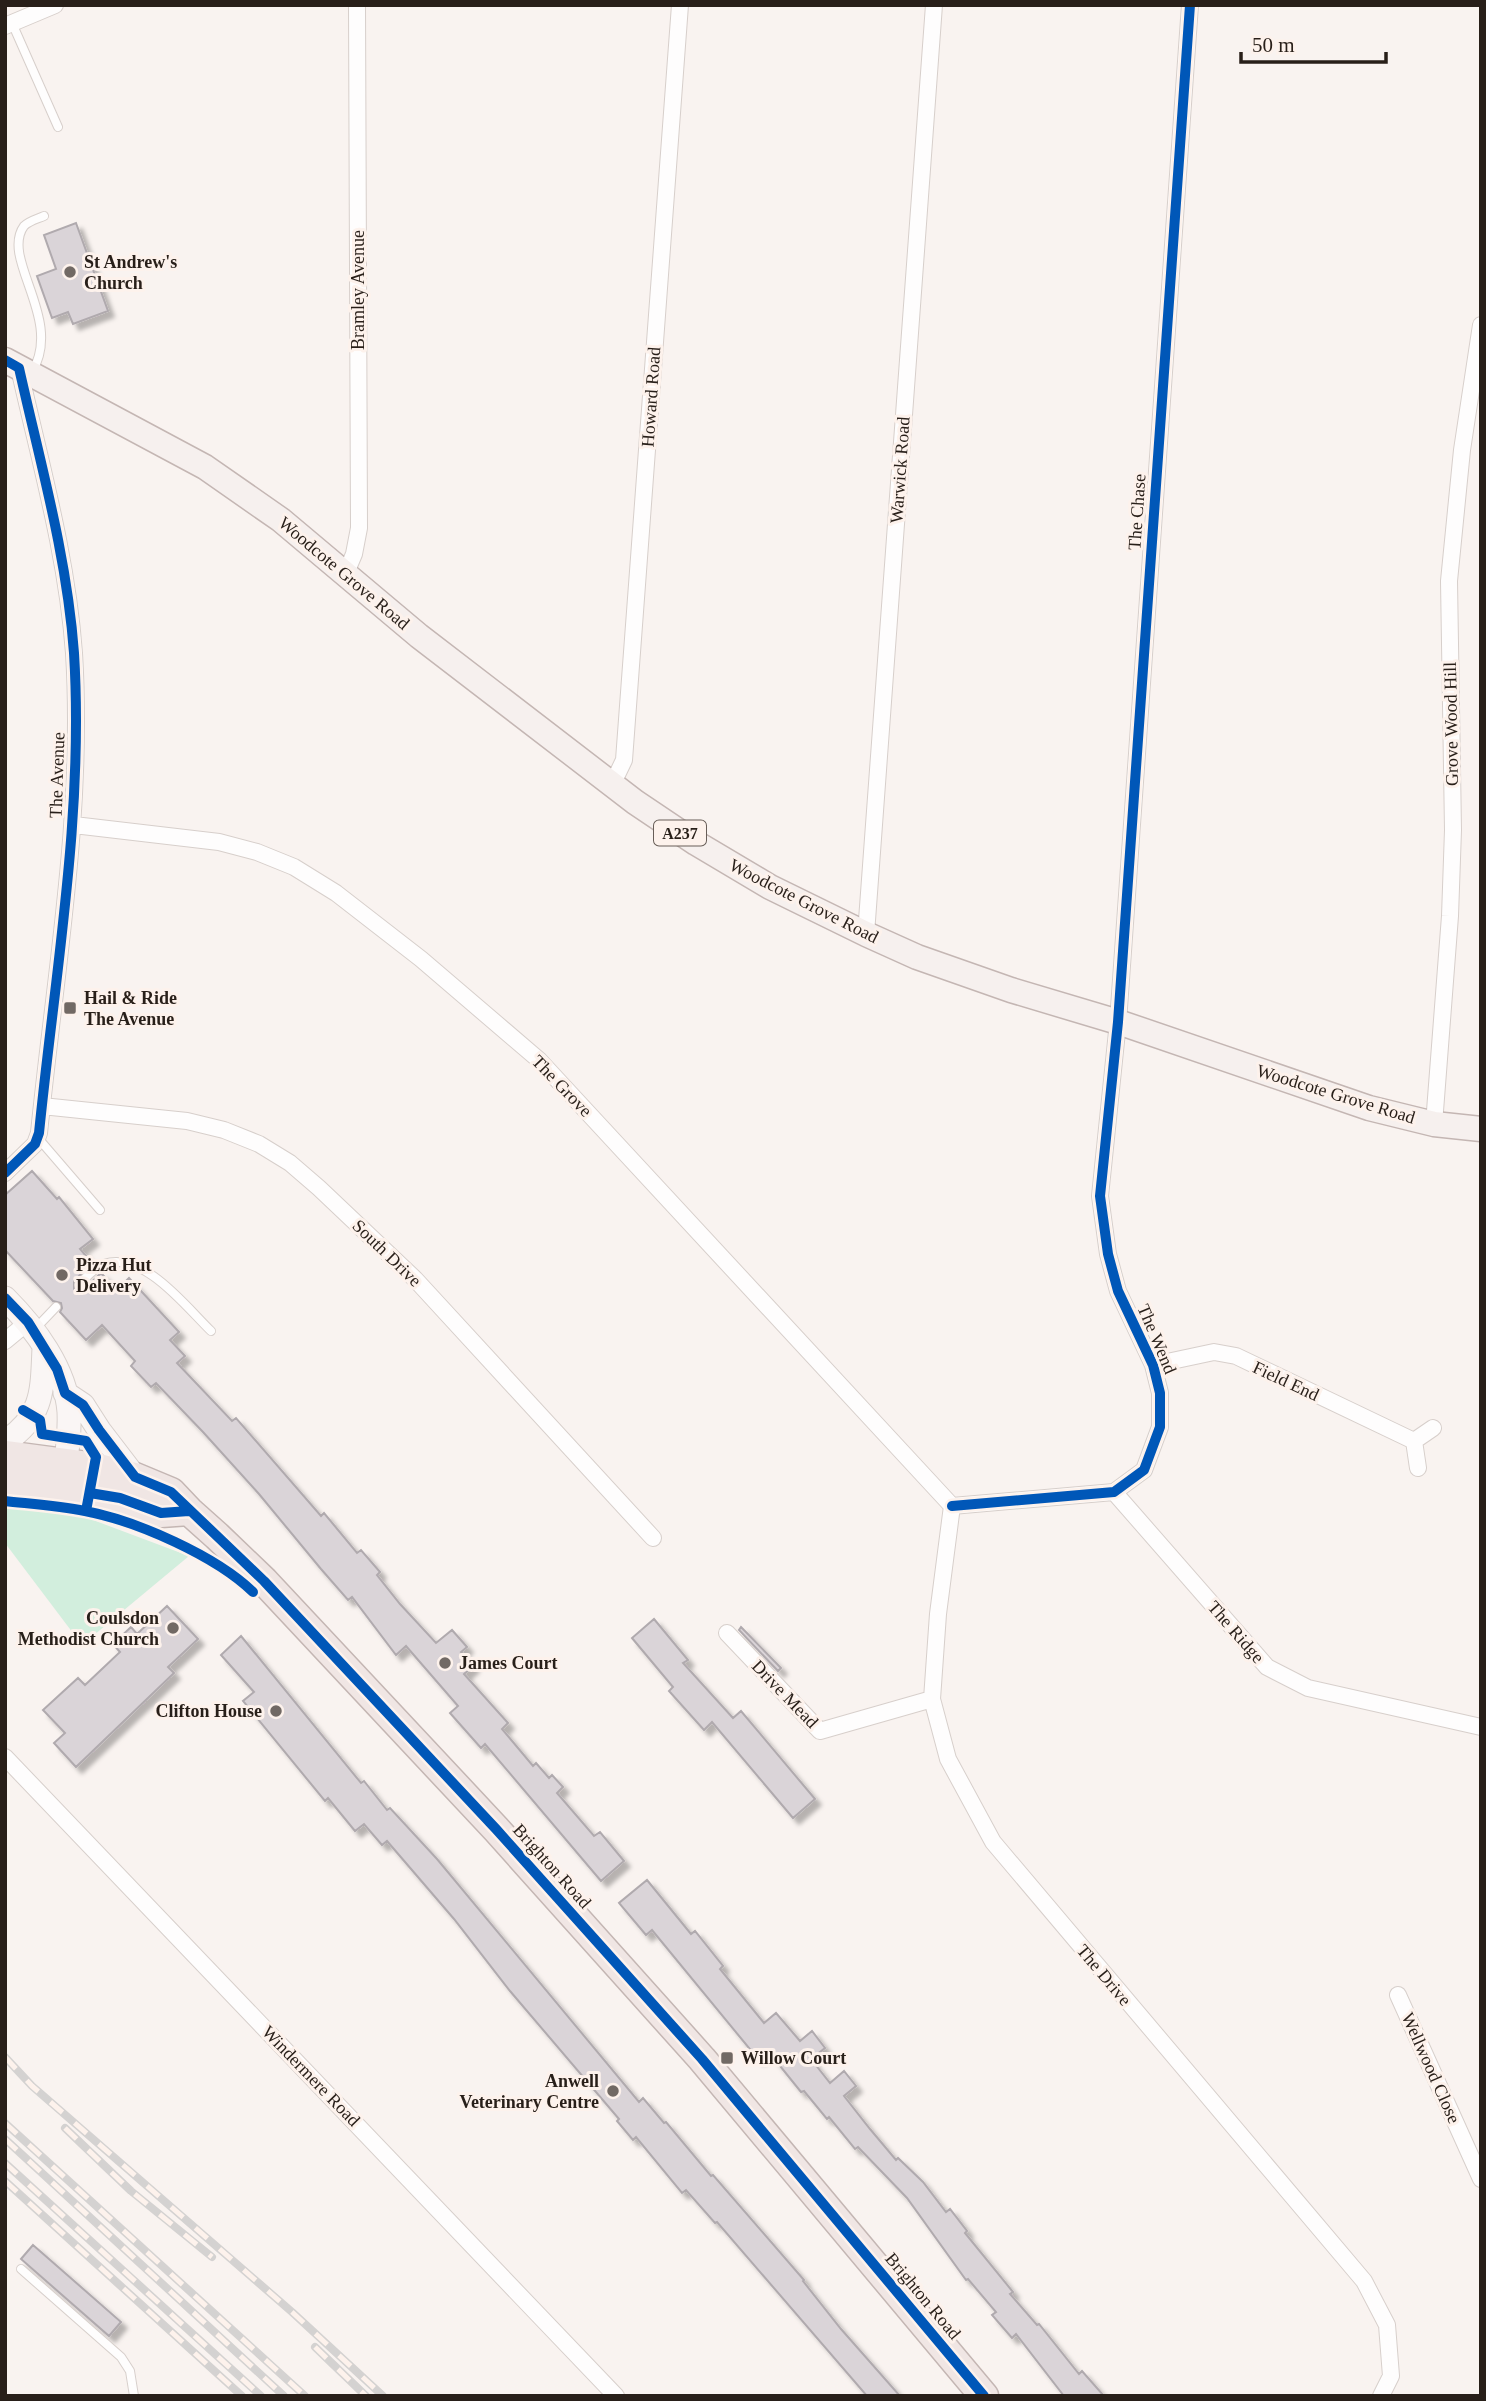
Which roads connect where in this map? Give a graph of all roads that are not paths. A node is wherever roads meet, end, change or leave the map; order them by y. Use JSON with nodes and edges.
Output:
{"nodes":[{"id":1,"x":55,"y":5,"type":"edge"},
{"id":2,"x":357,"y":5,"type":"edge"},
{"id":3,"x":680,"y":5,"type":"edge"},
{"id":4,"x":934,"y":5,"type":"edge"},
{"id":5,"x":1190,"y":5,"type":"edge"},
{"id":6,"x":9,"y":24,"type":"edge"},
{"id":7,"x":58,"y":127,"type":"dead end"},
{"id":8,"x":44,"y":216,"type":"dead end"},
{"id":9,"x":1481,"y":325,"type":"edge"},
{"id":10,"x":18,"y":367,"type":"edge"},
{"id":11,"x":345,"y":573,"type":"junction"},
{"id":12,"x":612,"y":785,"type":"junction"},
{"id":13,"x":74,"y":825,"type":"junction"},
{"id":14,"x":866,"y":934,"type":"junction"},
{"id":15,"x":1118,"y":1022,"type":"junction"},
{"id":16,"x":41,"y":1106,"type":"junction"},
{"id":17,"x":1434,"y":1124,"type":"junction"},
{"id":18,"x":1481,"y":1129,"type":"edge"},
{"id":19,"x":38,"y":1137,"type":"junction"},
{"id":20,"x":5,"y":1173,"type":"edge"},
{"id":21,"x":100,"y":1210,"type":"dead end"},
{"id":22,"x":79,"y":1285,"type":"dead end"},
{"id":23,"x":5,"y":1298,"type":"edge"},
{"id":24,"x":56,"y":1307,"type":"dead end"},
{"id":25,"x":211,"y":1331,"type":"dead end"},
{"id":26,"x":35,"y":1333,"type":"junction"},
{"id":27,"x":5,"y":1340,"type":"edge"},
{"id":28,"x":1153,"y":1365,"type":"junction"},
{"id":29,"x":65,"y":1393,"type":"junction"},
{"id":30,"x":1433,"y":1428,"type":"dead end"},
{"id":31,"x":1414,"y":1441,"type":"junction"},
{"id":32,"x":5,"y":1442,"type":"edge"},
{"id":33,"x":5,"y":1455,"type":"edge"},
{"id":34,"x":1418,"y":1468,"type":"dead end"},
{"id":35,"x":63,"y":1475,"type":"junction"},
{"id":36,"x":135,"y":1477,"type":"junction"},
{"id":37,"x":5,"y":1482,"type":"edge"},
{"id":38,"x":1114,"y":1492,"type":"junction"},
{"id":39,"x":952,"y":1506,"type":"junction"},
{"id":40,"x":189,"y":1511,"type":"junction"},
{"id":41,"x":653,"y":1538,"type":"dead end"},
{"id":42,"x":727,"y":1633,"type":"dead end"},
{"id":43,"x":932,"y":1699,"type":"junction"},
{"id":44,"x":1481,"y":1727,"type":"edge"},
{"id":45,"x":5,"y":1757,"type":"edge"},
{"id":46,"x":1398,"y":1996,"type":"dead end"},
{"id":47,"x":1481,"y":2179,"type":"edge"},
{"id":48,"x":21,"y":2269,"type":"dead end"},
{"id":49,"x":134,"y":2396,"type":"edge"},
{"id":50,"x":616,"y":2396,"type":"edge"},
{"id":51,"x":984,"y":2396,"type":"edge"},
{"id":52,"x":1381,"y":2396,"type":"edge"}],
"edges":[{"from":1,"to":6,"type":"street"},
{"from":2,"to":11,"type":"street","name":"Bramley Avenue"},
{"from":3,"to":12,"type":"street","name":"Howard Road"},
{"from":4,"to":14,"type":"street","name":"Warwick Road"},
{"from":5,"to":15,"type":"street","name":"The Chase"},
{"from":6,"to":7,"type":"lane"},
{"from":8,"to":10,"type":"lane"},
{"from":9,"to":17,"type":"street","name":"Grove Wood Hill"},
{"from":10,"to":11,"type":"main road","name":"Woodcote Grove Road","number":"A237"},
{"from":10,"to":13,"type":"street","name":"The Avenue"},
{"from":11,"to":12,"type":"main road","name":"Woodcote Grove Road","number":"A237"},
{"from":12,"to":14,"type":"main road","name":"Woodcote Grove Road","number":"A237"},
{"from":13,"to":16,"type":"street","name":"The Avenue"},
{"from":13,"to":39,"type":"street","name":"The Grove"},
{"from":14,"to":15,"type":"main road","name":"Woodcote Grove Road","number":"A237"},
{"from":15,"to":17,"type":"main road","name":"Woodcote Grove Road","number":"A237"},
{"from":15,"to":28,"type":"street","name":"The Wend"},
{"from":16,"to":19,"type":"street","name":"The Avenue"},
{"from":16,"to":41,"type":"street","name":"South Drive"},
{"from":17,"to":18,"type":"main road","name":"Woodcote Grove Road","number":"A237"},
{"from":19,"to":20,"type":"street"},
{"from":19,"to":21,"type":"lane"},
{"from":22,"to":25,"type":"lane"},
{"from":23,"to":26,"type":"main road"},
{"from":24,"to":26,"type":"lane"},
{"from":26,"to":27,"type":"street"},
{"from":26,"to":29,"type":"main road"},
{"from":26,"to":32,"type":"main road"},
{"from":28,"to":31,"type":"street","name":"Field End"},
{"from":28,"to":38,"type":"street","name":"The Wend"},
{"from":29,"to":35,"type":"main road"},
{"from":29,"to":36,"type":"main road"},
{"from":30,"to":31,"type":"street"},
{"from":31,"to":34,"type":"street"},
{"from":33,"to":35,"type":"highway"},
{"from":35,"to":36,"type":"highway","name":"Brighton Road"},
{"from":35,"to":37,"type":"highway"},
{"from":35,"to":40,"type":"highway"},
{"from":36,"to":40,"type":"highway","name":"Brighton Road"},
{"from":38,"to":39,"type":"street"},
{"from":38,"to":44,"type":"street","name":"The Ridge"},
{"from":39,"to":43,"type":"street","name":"The Drive"},
{"from":40,"to":51,"type":"highway","name":"Brighton Road"},
{"from":42,"to":43,"type":"street","name":"Drive Mead"},
{"from":43,"to":52,"type":"street","name":"The Drive"},
{"from":45,"to":50,"type":"street","name":"Windermere Road"},
{"from":46,"to":47,"type":"street","name":"Wellwood Close"},
{"from":48,"to":49,"type":"lane"}]}
